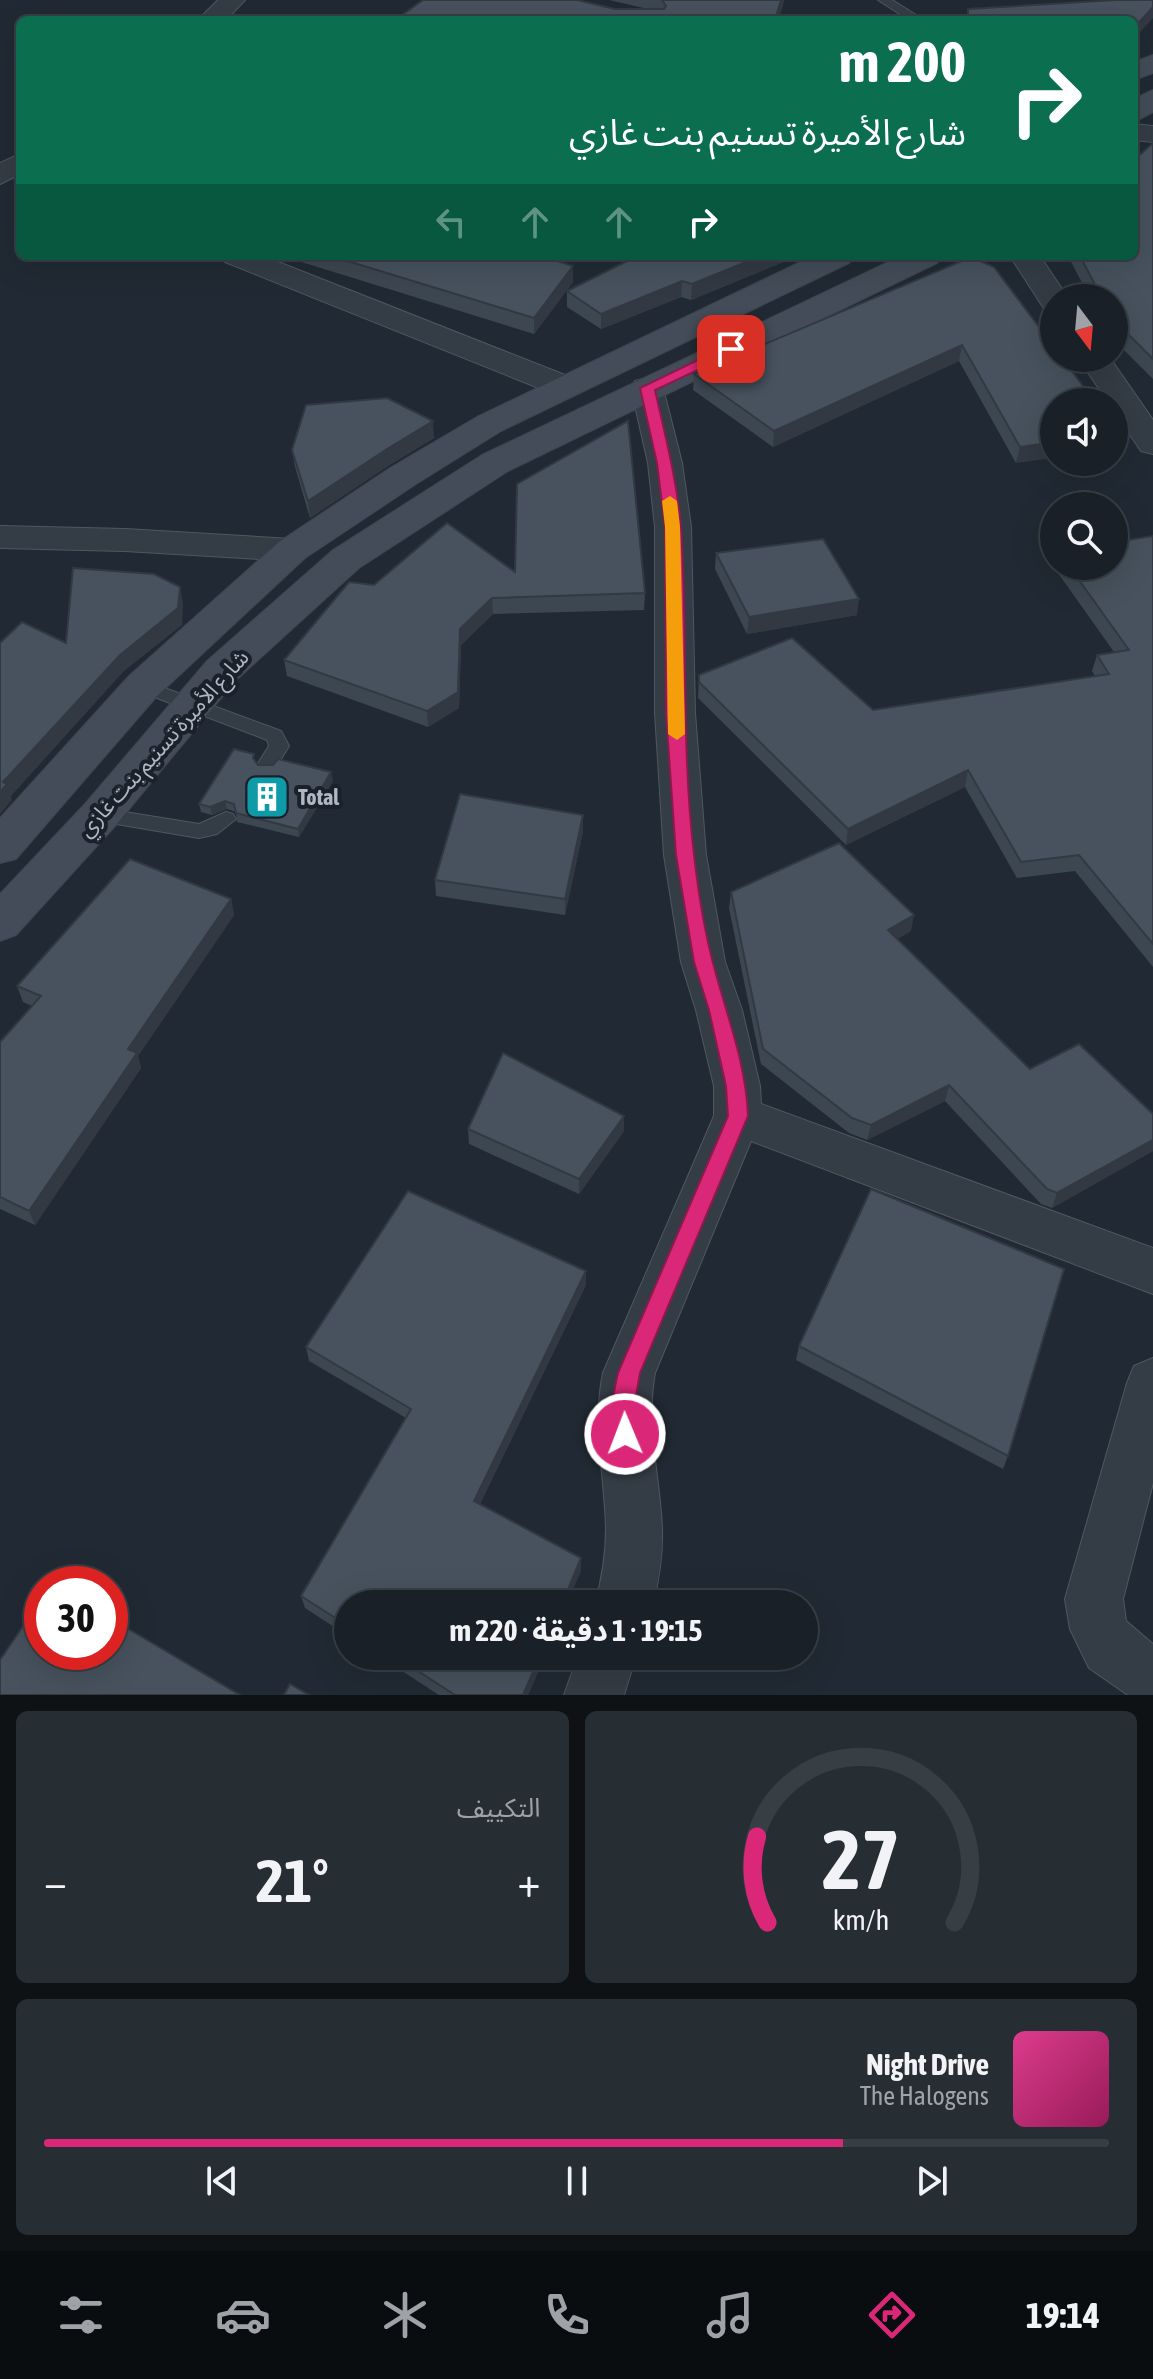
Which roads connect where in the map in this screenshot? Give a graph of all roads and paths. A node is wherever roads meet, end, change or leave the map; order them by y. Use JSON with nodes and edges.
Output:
{"nodes":[{"id":1,"x":233,"y":0,"type":"edge"},
{"id":2,"x":884,"y":0,"type":"edge"},
{"id":3,"x":215,"y":16,"type":"edge"},
{"id":4,"x":911,"y":16,"type":"edge"},
{"id":5,"x":246,"y":260,"type":"edge"},
{"id":6,"x":830,"y":260,"type":"edge"},
{"id":7,"x":918,"y":260,"type":"edge"},
{"id":8,"x":1028,"y":260,"type":"edge"},
{"id":9,"x":1043,"y":284,"type":"edge"},
{"id":10,"x":1104,"y":372,"type":"edge"},
{"id":11,"x":563,"y":386,"type":"junction"},
{"id":12,"x":647,"y":388,"type":"junction"},
{"id":13,"x":1153,"y":444,"type":"edge"},
{"id":14,"x":0,"y":537,"type":"edge"},
{"id":15,"x":292,"y":550,"type":"junction"},
{"id":16,"x":143,"y":686,"type":"junction"},
{"id":17,"x":193,"y":703,"type":"junction"},
{"id":18,"x":267,"y":765,"type":"edge"},
{"id":19,"x":100,"y":815,"type":"junction"},
{"id":20,"x":226,"y":819,"type":"dead end"},
{"id":21,"x":0,"y":847,"type":"edge"},
{"id":22,"x":0,"y":923,"type":"edge"},
{"id":23,"x":738,"y":1116,"type":"junction"},
{"id":24,"x":1153,"y":1271,"type":"edge"},
{"id":25,"x":1153,"y":1383,"type":"edge"},
{"id":26,"x":626,"y":1590,"type":"edge"},
{"id":27,"x":602,"y":1670,"type":"edge"},
{"id":28,"x":1153,"y":1677,"type":"edge"},
{"id":29,"x":594,"y":1695,"type":"edge"}],
"edges":[{"from":1,"to":3,"type":"street"},
{"from":2,"to":4,"type":"lane"},
{"from":5,"to":11,"type":"street"},
{"from":6,"to":11,"type":"main road","name":"شارع الأميرة تسنيم بنت غازي"},
{"from":7,"to":12,"type":"main road","name":"شارع الأميرة تسنيم بنت غازي"},
{"from":8,"to":9,"type":"street"},
{"from":10,"to":13,"type":"street"},
{"from":11,"to":15,"type":"main road","name":"شارع الأميرة تسنيم بنت غازي"},
{"from":12,"to":17,"type":"main road","name":"شارع الأميرة تسنيم بنت غازي"},
{"from":12,"to":23,"type":"street"},
{"from":14,"to":15,"type":"street"},
{"from":15,"to":16,"type":"main road","name":"شارع الأميرة تسنيم بنت غازي"},
{"from":16,"to":17,"type":"lane"},
{"from":16,"to":21,"type":"main road","name":"شارع الأميرة تسنيم بنت غازي"},
{"from":17,"to":18,"type":"lane"},
{"from":17,"to":19,"type":"main road","name":"شارع الأميرة تسنيم بنت غازي"},
{"from":19,"to":20,"type":"lane"},
{"from":19,"to":22,"type":"main road","name":"شارع الأميرة تسنيم بنت غازي"},
{"from":23,"to":24,"type":"street"},
{"from":23,"to":26,"type":"street"},
{"from":25,"to":28,"type":"street"},
{"from":27,"to":29,"type":"street"}]}
